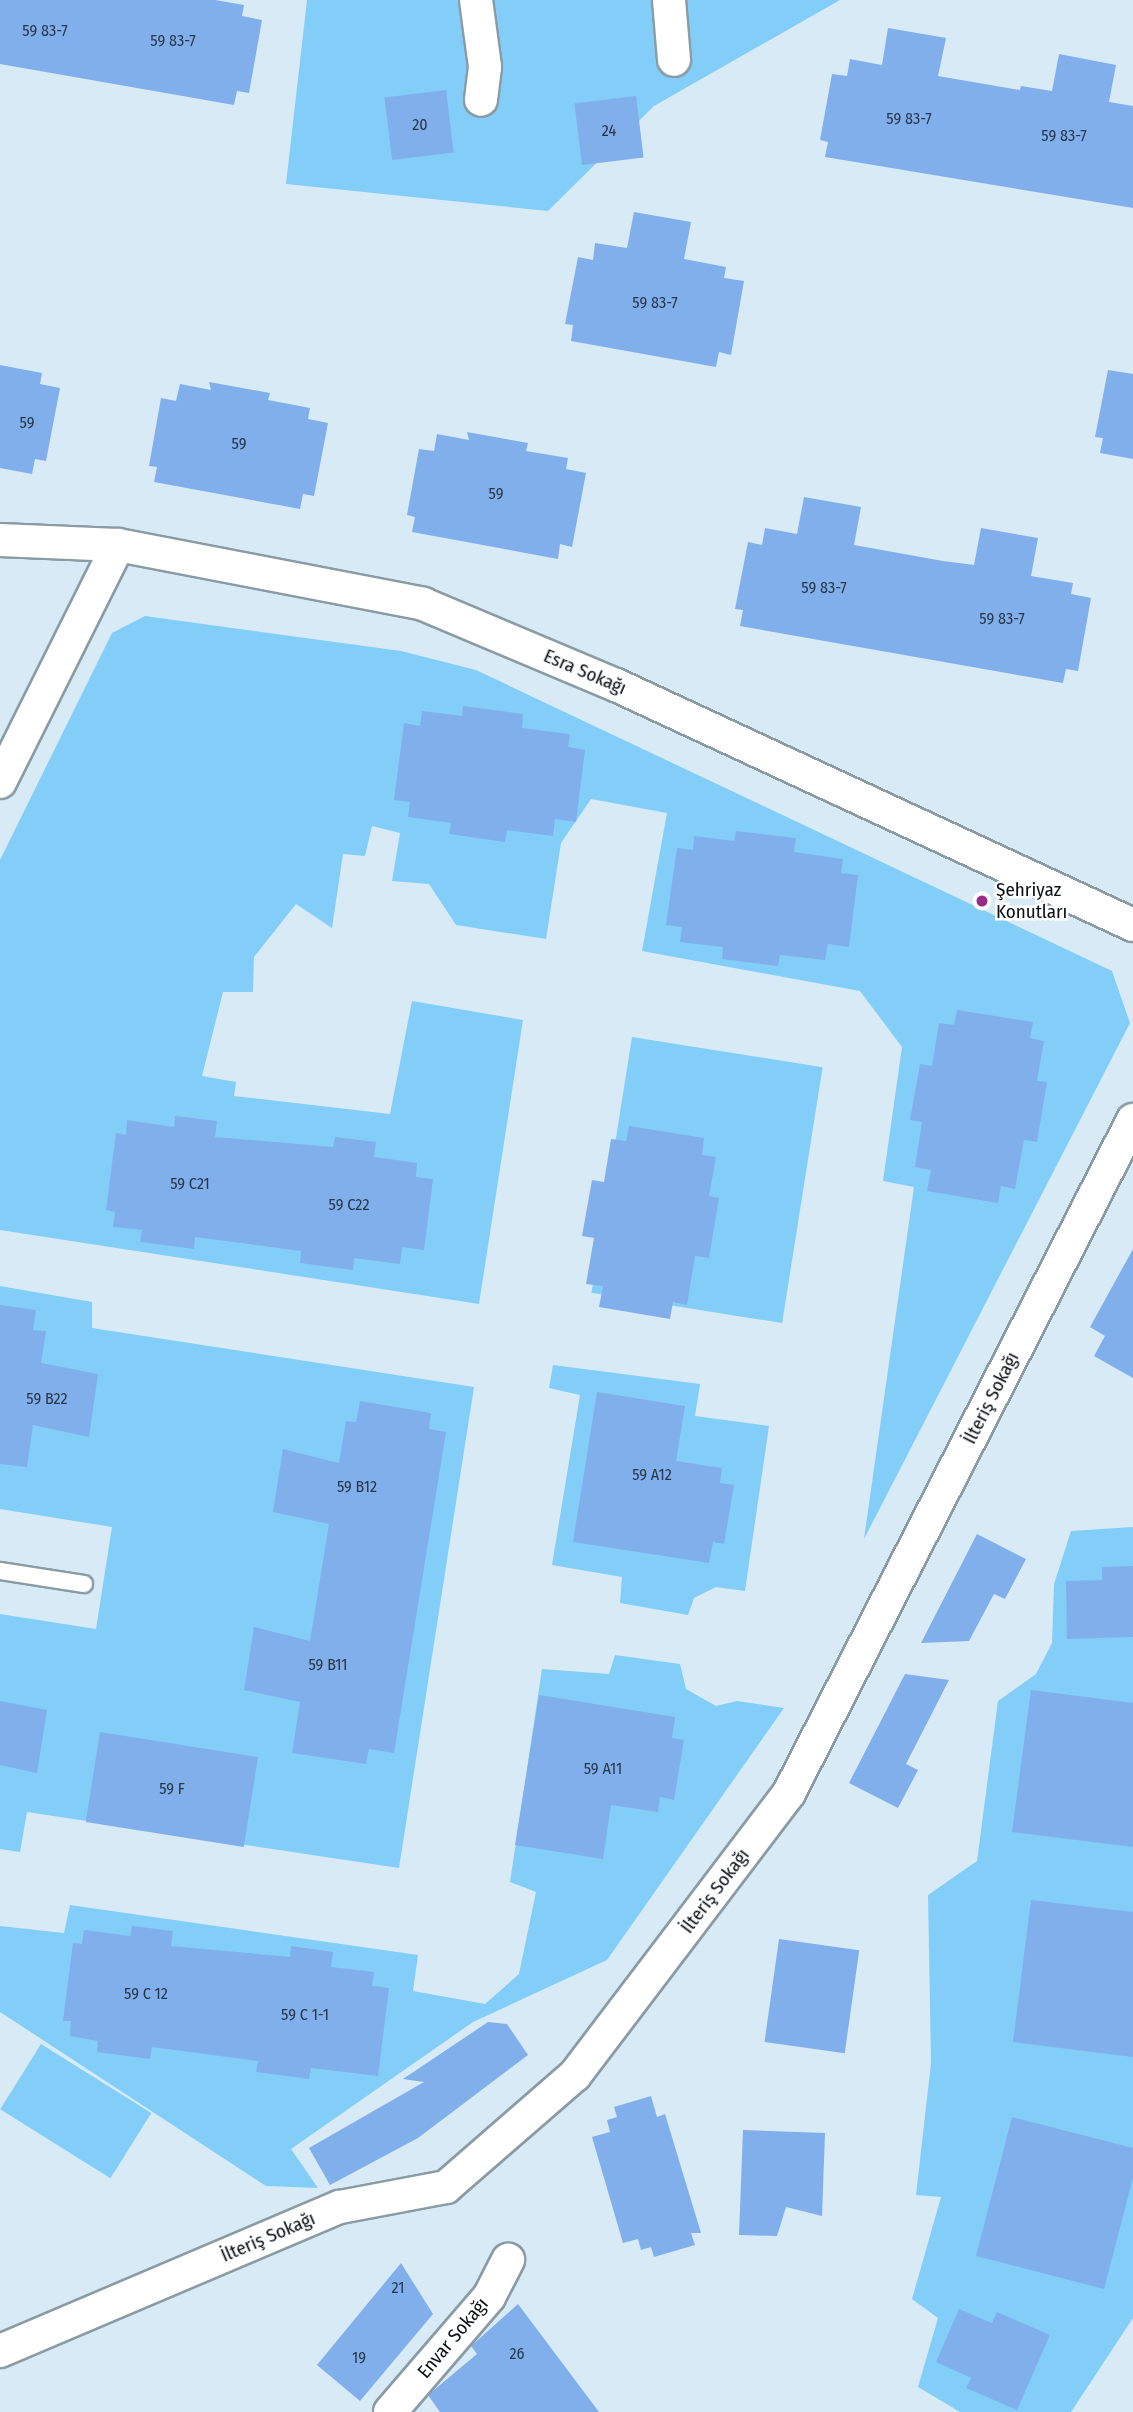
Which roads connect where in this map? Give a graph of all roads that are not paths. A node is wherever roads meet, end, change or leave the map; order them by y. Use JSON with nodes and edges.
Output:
{"nodes":[{"id":1,"x":476,"y":0,"type":"edge"},
{"id":2,"x":669,"y":0,"type":"edge"},
{"id":3,"x":674,"y":60,"type":"dead end"},
{"id":4,"x":481,"y":100,"type":"dead end"},
{"id":5,"x":0,"y":540,"type":"edge"},
{"id":6,"x":118,"y":545,"type":"junction"},
{"id":7,"x":0,"y":782,"type":"edge"},
{"id":8,"x":1133,"y":925,"type":"edge"},
{"id":9,"x":1133,"y":1120,"type":"edge"},
{"id":10,"x":0,"y":1571,"type":"edge"},
{"id":11,"x":84,"y":1584,"type":"dead end"},
{"id":12,"x":508,"y":2260,"type":"dead end"},
{"id":13,"x":0,"y":2351,"type":"edge"},
{"id":14,"x":390,"y":2412,"type":"edge"}],
"edges":[{"from":1,"to":4,"type":"street"},
{"from":2,"to":3,"type":"street"},
{"from":5,"to":6,"type":"street","name":"Esra Sokağı"},
{"from":6,"to":7,"type":"street"},
{"from":6,"to":8,"type":"street","name":"Esra Sokağı"},
{"from":9,"to":13,"type":"street","name":"İlteriş Sokağı"},
{"from":10,"to":11,"type":"lane"},
{"from":12,"to":14,"type":"street","name":"Envar Sokağı"}]}
